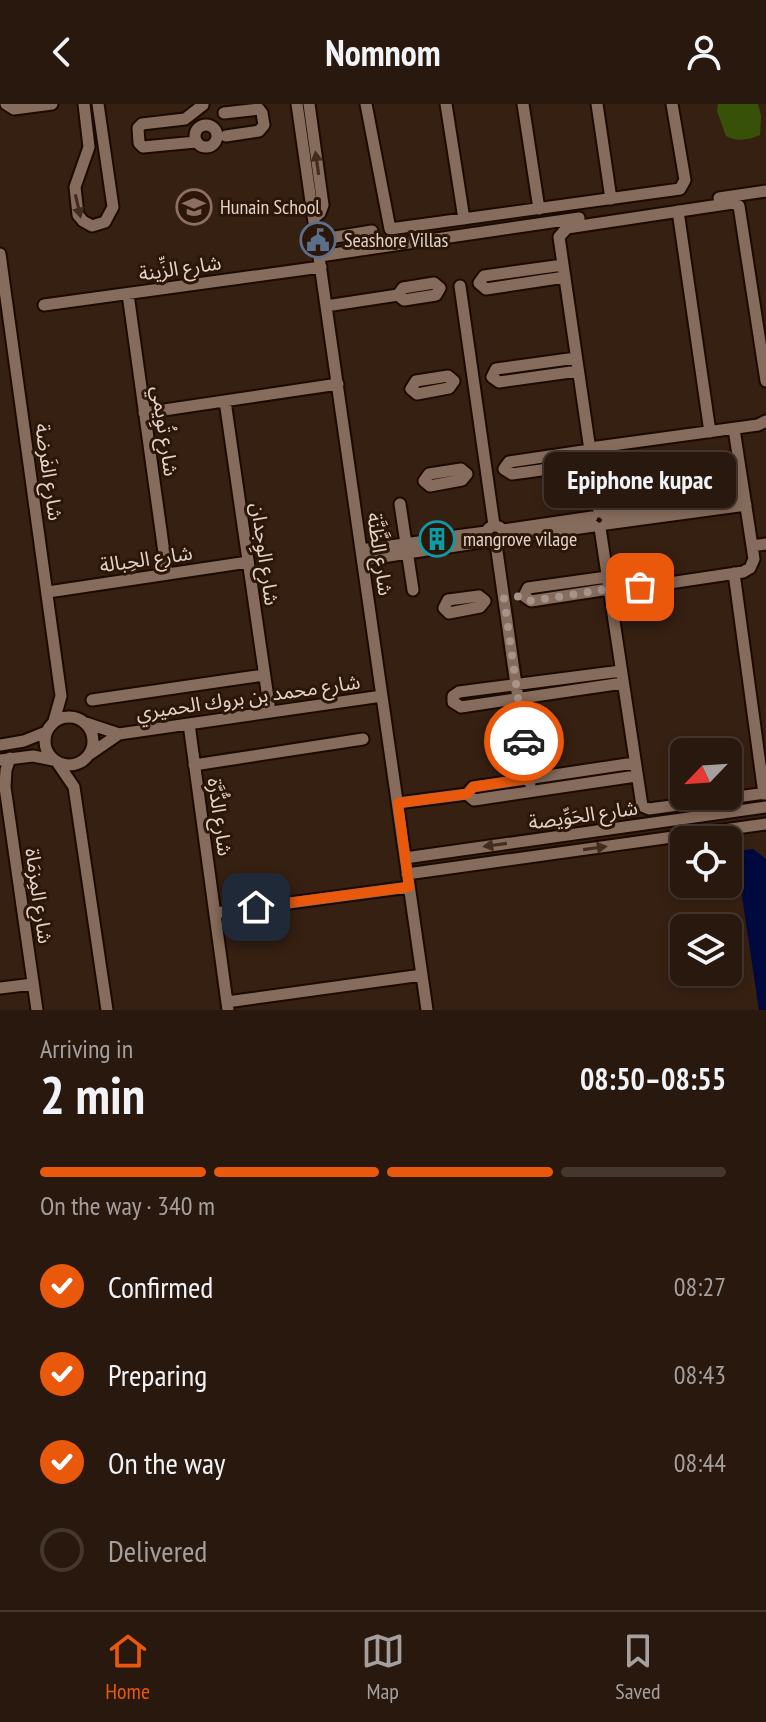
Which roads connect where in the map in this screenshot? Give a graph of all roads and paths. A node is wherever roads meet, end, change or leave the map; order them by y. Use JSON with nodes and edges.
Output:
{"nodes":[{"id":1,"x":6,"y":104,"type":"edge"},
{"id":2,"x":52,"y":104,"type":"edge"},
{"id":3,"x":84,"y":104,"type":"edge"},
{"id":4,"x":98,"y":104,"type":"edge"},
{"id":5,"x":297,"y":104,"type":"edge"},
{"id":6,"x":309,"y":104,"type":"edge"},
{"id":7,"x":366,"y":104,"type":"edge"},
{"id":8,"x":446,"y":104,"type":"edge"},
{"id":9,"x":523,"y":104,"type":"edge"},
{"id":10,"x":597,"y":104,"type":"edge"},
{"id":11,"x":672,"y":104,"type":"edge"},
{"id":12,"x":202,"y":105,"type":"edge"},
{"id":13,"x":224,"y":108,"type":"edge"},
{"id":14,"x":179,"y":120,"type":"junction"},
{"id":15,"x":205,"y":126,"type":"junction"},
{"id":16,"x":221,"y":137,"type":"junction"},
{"id":17,"x":182,"y":141,"type":"junction"},
{"id":18,"x":196,"y":142,"type":"junction"},
{"id":19,"x":86,"y":156,"type":"junction"},
{"id":20,"x":105,"y":157,"type":"junction"},
{"id":21,"x":766,"y":191,"type":"edge"},
{"id":22,"x":611,"y":199,"type":"junction"},
{"id":23,"x":539,"y":209,"type":"junction"},
{"id":24,"x":678,"y":211,"type":"junction"},
{"id":25,"x":314,"y":218,"type":"junction"},
{"id":26,"x":464,"y":219,"type":"junction"},
{"id":27,"x":380,"y":230,"type":"junction"},
{"id":28,"x":317,"y":240,"type":"junction"},
{"id":29,"x":0,"y":254,"type":"edge"},
{"id":30,"x":320,"y":261,"type":"junction"},
{"id":31,"x":563,"y":265,"type":"junction"},
{"id":32,"x":565,"y":277,"type":"junction"},
{"id":33,"x":479,"y":283,"type":"junction"},
{"id":34,"x":460,"y":286,"type":"junction"},
{"id":35,"x":128,"y":294,"type":"junction"},
{"id":36,"x":44,"y":305,"type":"dead end"},
{"id":37,"x":326,"y":306,"type":"junction"},
{"id":38,"x":4,"y":311,"type":"edge"},
{"id":39,"x":576,"y":358,"type":"junction"},
{"id":40,"x":578,"y":371,"type":"junction"},
{"id":41,"x":492,"y":377,"type":"junction"},
{"id":42,"x":473,"y":379,"type":"junction"},
{"id":43,"x":454,"y":381,"type":"dead end"},
{"id":44,"x":766,"y":381,"type":"edge"},
{"id":45,"x":338,"y":384,"type":"junction"},
{"id":46,"x":225,"y":401,"type":"junction"},
{"id":47,"x":144,"y":413,"type":"junction"},
{"id":48,"x":766,"y":421,"type":"edge"},
{"id":49,"x":734,"y":429,"type":"junction"},
{"id":50,"x":710,"y":432,"type":"junction"},
{"id":51,"x":590,"y":449,"type":"junction"},
{"id":52,"x":592,"y":463,"type":"junction"},
{"id":53,"x":504,"y":469,"type":"junction"},
{"id":54,"x":486,"y":471,"type":"junction"},
{"id":55,"x":467,"y":474,"type":"dead end"},
{"id":56,"x":745,"y":500,"type":"junction"},
{"id":57,"x":400,"y":504,"type":"dead end"},
{"id":58,"x":599,"y":520,"type":"junction"},
{"id":59,"x":495,"y":535,"type":"junction"},
{"id":60,"x":448,"y":542,"type":"tunnel mouth"},
{"id":61,"x":766,"y":544,"type":"edge"},
{"id":62,"x":426,"y":545,"type":"tunnel mouth"},
{"id":63,"x":752,"y":546,"type":"junction"},
{"id":64,"x":407,"y":548,"type":"junction"},
{"id":65,"x":362,"y":555,"type":"junction"},
{"id":66,"x":248,"y":562,"type":"junction"},
{"id":67,"x":734,"y":573,"type":"junction"},
{"id":68,"x":167,"y":574,"type":"junction"},
{"id":69,"x":608,"y":586,"type":"junction"},
{"id":70,"x":413,"y":590,"type":"dead end"},
{"id":71,"x":48,"y":592,"type":"junction"},
{"id":72,"x":504,"y":598,"type":"junction"},
{"id":73,"x":485,"y":601,"type":"dead end"},
{"id":74,"x":264,"y":675,"type":"junction"},
{"id":75,"x":622,"y":677,"type":"junction"},
{"id":76,"x":516,"y":685,"type":"junction"},
{"id":77,"x":61,"y":696,"type":"junction"},
{"id":78,"x":382,"y":696,"type":"junction"},
{"id":79,"x":518,"y":698,"type":"junction"},
{"id":80,"x":92,"y":700,"type":"dead end"},
{"id":81,"x":270,"y":712,"type":"junction"},
{"id":82,"x":54,"y":721,"type":"junction"},
{"id":83,"x":81,"y":721,"type":"junction"},
{"id":84,"x":189,"y":724,"type":"junction"},
{"id":85,"x":46,"y":732,"type":"junction"},
{"id":86,"x":119,"y":734,"type":"junction"},
{"id":87,"x":363,"y":739,"type":"dead end"},
{"id":88,"x":0,"y":744,"type":"edge"},
{"id":89,"x":86,"y":758,"type":"junction"},
{"id":90,"x":5,"y":759,"type":"edge"},
{"id":91,"x":55,"y":761,"type":"junction"},
{"id":92,"x":634,"y":763,"type":"junction"},
{"id":93,"x":194,"y":765,"type":"junction"},
{"id":94,"x":636,"y":776,"type":"junction"},
{"id":95,"x":530,"y":778,"type":"junction"},
{"id":96,"x":3,"y":783,"type":"edge"},
{"id":97,"x":74,"y":787,"type":"junction"},
{"id":98,"x":532,"y":791,"type":"junction"},
{"id":99,"x":765,"y":793,"type":"edge"},
{"id":100,"x":467,"y":794,"type":"junction"},
{"id":101,"x":398,"y":803,"type":"junction"},
{"id":102,"x":766,"y":807,"type":"edge"},
{"id":103,"x":766,"y":824,"type":"edge"},
{"id":104,"x":405,"y":858,"type":"junction"},
{"id":105,"x":407,"y":874,"type":"junction"},
{"id":106,"x":409,"y":887,"type":"junction"},
{"id":107,"x":215,"y":913,"type":"junction"},
{"id":108,"x":422,"y":975,"type":"junction"},
{"id":109,"x":33,"y":984,"type":"junction"},
{"id":110,"x":0,"y":988,"type":"edge"},
{"id":111,"x":228,"y":1006,"type":"edge"},
{"id":112,"x":37,"y":1010,"type":"edge"},
{"id":113,"x":107,"y":1010,"type":"edge"},
{"id":114,"x":427,"y":1010,"type":"edge"}],
"edges":[{"from":1,"to":2,"type":"street"},
{"from":3,"to":19,"type":"street"},
{"from":4,"to":20,"type":"street"},
{"from":5,"to":25,"type":"street","name":"شارع الظَّنَّة"},
{"from":25,"to":6,"type":"street","one_way":true},
{"from":7,"to":27,"type":"street"},
{"from":8,"to":26,"type":"street"},
{"from":9,"to":23,"type":"street"},
{"from":10,"to":22,"type":"street"},
{"from":11,"to":22,"type":"street"},
{"from":12,"to":14,"type":"street"},
{"from":12,"to":15,"type":"street"},
{"from":13,"to":16,"type":"street"},
{"from":13,"to":16,"type":"street"},
{"from":14,"to":17,"type":"street"},
{"from":14,"to":17,"type":"street"},
{"from":15,"to":16,"type":"street"},
{"from":15,"to":18,"type":"street"},
{"from":16,"to":18,"type":"street"},
{"from":17,"to":18,"type":"street"},
{"from":19,"to":20,"type":"street"},
{"from":19,"to":20,"type":"street","one_way":true},
{"from":21,"to":30,"type":"street","name":"شارع الزِّينة"},
{"from":22,"to":23,"type":"street"},
{"from":23,"to":26,"type":"street"},
{"from":24,"to":31,"type":"street"},
{"from":24,"to":44,"type":"street"},
{"from":24,"to":50,"type":"street"},
{"from":25,"to":28,"type":"street","name":"شارع الظَّنَّة"},
{"from":26,"to":27,"type":"street"},
{"from":27,"to":28,"type":"street"},
{"from":28,"to":30,"type":"street","name":"شارع الظَّنَّة"},
{"from":29,"to":38,"type":"street","name":"شارع الفَرضة"},
{"from":30,"to":35,"type":"street","name":"شارع الزِّينة"},
{"from":30,"to":37,"type":"street","name":"شارع الظَّنَّة"},
{"from":31,"to":32,"type":"street"},
{"from":31,"to":33,"type":"street"},
{"from":32,"to":33,"type":"street"},
{"from":32,"to":39,"type":"street"},
{"from":33,"to":34,"type":"street"},
{"from":34,"to":37,"type":"street"},
{"from":34,"to":42,"type":"street"},
{"from":35,"to":36,"type":"street","name":"شارع الزِّينة"},
{"from":35,"to":47,"type":"street","name":"شارع تُوِيمي"},
{"from":37,"to":45,"type":"street","name":"شارع الظَّنَّة"},
{"from":38,"to":71,"type":"street","name":"شارع الفَرضة"},
{"from":39,"to":40,"type":"street"},
{"from":39,"to":41,"type":"street"},
{"from":40,"to":41,"type":"street"},
{"from":40,"to":51,"type":"street"},
{"from":41,"to":42,"type":"street"},
{"from":42,"to":43,"type":"street"},
{"from":42,"to":54,"type":"street"},
{"from":45,"to":46,"type":"street"},
{"from":45,"to":65,"type":"street","name":"شارع الظَّنَّة"},
{"from":46,"to":47,"type":"street"},
{"from":46,"to":66,"type":"street","name":"شارع الوِجدان"},
{"from":47,"to":68,"type":"street","name":"شارع تُوِيمي"},
{"from":48,"to":49,"type":"street"},
{"from":49,"to":50,"type":"street"},
{"from":49,"to":56,"type":"street"},
{"from":50,"to":51,"type":"street"},
{"from":51,"to":52,"type":"street"},
{"from":51,"to":53,"type":"street"},
{"from":52,"to":53,"type":"street"},
{"from":52,"to":58,"type":"street"},
{"from":53,"to":54,"type":"street"},
{"from":54,"to":55,"type":"street"},
{"from":54,"to":59,"type":"street"},
{"from":56,"to":58,"type":"street"},
{"from":56,"to":63,"type":"street"},
{"from":57,"to":64,"type":"street"},
{"from":58,"to":59,"type":"street"},
{"from":58,"to":69,"type":"street"},
{"from":59,"to":60,"type":"street"},
{"from":59,"to":72,"type":"street"},
{"from":61,"to":63,"type":"street"},
{"from":62,"to":64,"type":"street"},
{"from":63,"to":67,"type":"street"},
{"from":64,"to":65,"type":"street"},
{"from":64,"to":70,"type":"street"},
{"from":65,"to":78,"type":"street","name":"شارع الظَّنَّة"},
{"from":66,"to":68,"type":"street","name":"شارع الحِبالة"},
{"from":66,"to":74,"type":"street","name":"شارع الوِجدان"},
{"from":67,"to":69,"type":"street"},
{"from":67,"to":99,"type":"street"},
{"from":68,"to":71,"type":"street","name":"شارع الحِبالة"},
{"from":69,"to":72,"type":"street"},
{"from":69,"to":75,"type":"street"},
{"from":71,"to":77,"type":"street","name":"شارع الفَرضة"},
{"from":72,"to":73,"type":"street"},
{"from":72,"to":76,"type":"street"},
{"from":74,"to":80,"type":"street"},
{"from":74,"to":81,"type":"street","name":"شارع الوِجدان"},
{"from":75,"to":76,"type":"street"},
{"from":75,"to":79,"type":"street"},
{"from":75,"to":92,"type":"street"},
{"from":76,"to":79,"type":"street"},
{"from":76,"to":79,"type":"street"},
{"from":77,"to":82,"type":"street","name":"شارع الفَرضة"},
{"from":77,"to":83,"type":"street","name":"شارع الفَرضة"},
{"from":78,"to":81,"type":"street","name":"شارع محمد بن بروك الحميري"},
{"from":78,"to":101,"type":"street","name":"شارع الظَّنَّة"},
{"from":79,"to":95,"type":"street"},
{"from":81,"to":84,"type":"street","name":"شارع محمد بن بروك الحميري"},
{"from":82,"to":83,"type":"street"},
{"from":82,"to":85,"type":"street"},
{"from":83,"to":86,"type":"street","name":"شارع محمد بن بروك الحميري"},
{"from":83,"to":89,"type":"street"},
{"from":84,"to":86,"type":"street","name":"شارع محمد بن بروك الحميري"},
{"from":84,"to":93,"type":"street","name":"شارع الدُّرَّة"},
{"from":85,"to":88,"type":"street"},
{"from":85,"to":91,"type":"street"},
{"from":86,"to":89,"type":"street","name":"شارع محمد بن بروك الحميري"},
{"from":87,"to":93,"type":"street"},
{"from":89,"to":91,"type":"street"},
{"from":89,"to":97,"type":"street"},
{"from":90,"to":91,"type":"street"},
{"from":90,"to":96,"type":"street","name":"شارع المِزمَاة"},
{"from":91,"to":97,"type":"street"},
{"from":92,"to":94,"type":"street"},
{"from":92,"to":95,"type":"street"},
{"from":93,"to":107,"type":"street","name":"شارع الدُّرَّة"},
{"from":94,"to":98,"type":"street"},
{"from":94,"to":99,"type":"street"},
{"from":95,"to":98,"type":"street"},
{"from":95,"to":100,"type":"street"},
{"from":96,"to":109,"type":"street","name":"شارع المِزمَاة"},
{"from":97,"to":113,"type":"street"},
{"from":98,"to":100,"type":"street"},
{"from":100,"to":101,"type":"street"},
{"from":101,"to":104,"type":"street","name":"شارع الظَّنَّة"},
{"from":102,"to":104,"type":"street","name":"شارع الحَوِّيصة","one_way":true},
{"from":105,"to":103,"type":"street","name":"شارع الحَوِّيصة","one_way":true},
{"from":104,"to":105,"type":"street","name":"شارع الظَّنَّة"},
{"from":105,"to":106,"type":"street","name":"شارع الظَّنَّة"},
{"from":106,"to":107,"type":"street"},
{"from":106,"to":108,"type":"street","name":"شارع الظَّنَّة"},
{"from":107,"to":111,"type":"street","name":"شارع الدُّرَّة"},
{"from":108,"to":111,"type":"street"},
{"from":108,"to":114,"type":"street","name":"شارع الظَّنَّة"},
{"from":109,"to":110,"type":"street"},
{"from":109,"to":112,"type":"street","name":"شارع المِزمَاة"}]}
